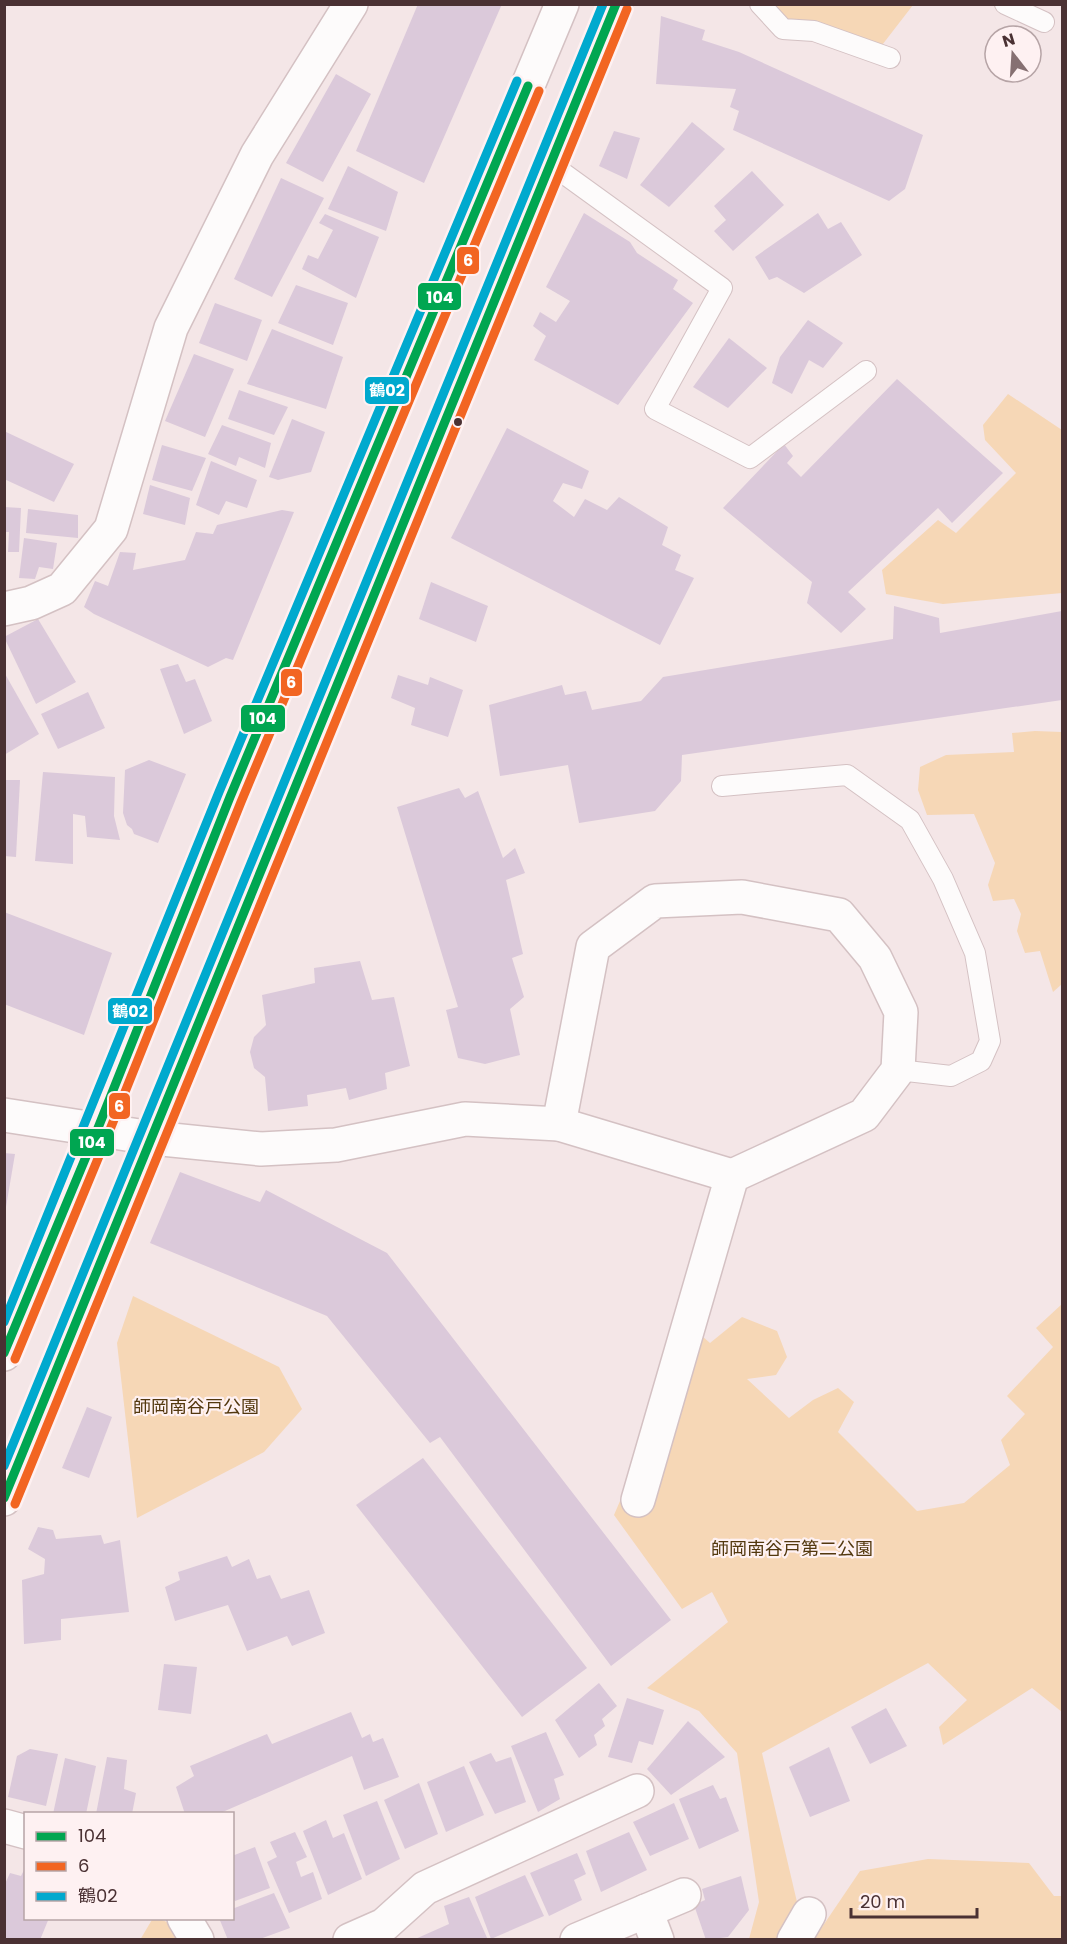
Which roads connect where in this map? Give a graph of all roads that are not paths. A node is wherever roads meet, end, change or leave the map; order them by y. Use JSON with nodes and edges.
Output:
{"nodes":[{"id":1,"x":351,"y":4,"type":"edge"},
{"id":2,"x":562,"y":4,"type":"edge"},
{"id":3,"x":616,"y":4,"type":"edge"},
{"id":4,"x":760,"y":4,"type":"edge"},
{"id":5,"x":1005,"y":4,"type":"edge"},
{"id":6,"x":1044,"y":22,"type":"dead end"},
{"id":7,"x":890,"y":58,"type":"dead end"},
{"id":8,"x":552,"y":165,"type":"junction"},
{"id":9,"x":866,"y":371,"type":"dead end"},
{"id":10,"x":4,"y":609,"type":"edge"},
{"id":11,"x":722,"y":786,"type":"dead end"},
{"id":12,"x":898,"y":1070,"type":"junction"},
{"id":13,"x":4,"y":1115,"type":"edge"},
{"id":14,"x":559,"y":1124,"type":"junction"},
{"id":15,"x":98,"y":1128,"type":"junction"},
{"id":16,"x":152,"y":1138,"type":"junction"},
{"id":17,"x":732,"y":1176,"type":"junction"},
{"id":18,"x":4,"y":1354,"type":"edge"},
{"id":19,"x":4,"y":1499,"type":"edge"},
{"id":20,"x":638,"y":1500,"type":"dead end"},
{"id":21,"x":637,"y":1791,"type":"dead end"},
{"id":22,"x":4,"y":1826,"type":"edge"},
{"id":23,"x":24,"y":1831,"type":"edge"},
{"id":24,"x":684,"y":1895,"type":"dead end"},
{"id":25,"x":185,"y":1920,"type":"edge"},
{"id":26,"x":652,"y":1925,"type":"edge"},
{"id":27,"x":197,"y":1940,"type":"edge"},
{"id":28,"x":350,"y":1940,"type":"edge"},
{"id":29,"x":577,"y":1940,"type":"edge"}],
"edges":[{"from":1,"to":10,"type":"street"},
{"from":2,"to":15,"type":"street"},
{"from":3,"to":8,"type":"street"},
{"from":4,"to":7,"type":"lane"},
{"from":5,"to":6,"type":"lane"},
{"from":8,"to":9,"type":"lane"},
{"from":8,"to":16,"type":"street"},
{"from":11,"to":12,"type":"lane"},
{"from":12,"to":14,"type":"street"},
{"from":12,"to":17,"type":"street"},
{"from":13,"to":15,"type":"street"},
{"from":14,"to":16,"type":"street"},
{"from":14,"to":17,"type":"street"},
{"from":15,"to":16,"type":"street"},
{"from":15,"to":18,"type":"street"},
{"from":16,"to":19,"type":"street"},
{"from":17,"to":20,"type":"street"},
{"from":21,"to":28,"type":"street"},
{"from":22,"to":23,"type":"street"},
{"from":24,"to":26,"type":"street"},
{"from":25,"to":27,"type":"street"},
{"from":26,"to":29,"type":"street"}]}
